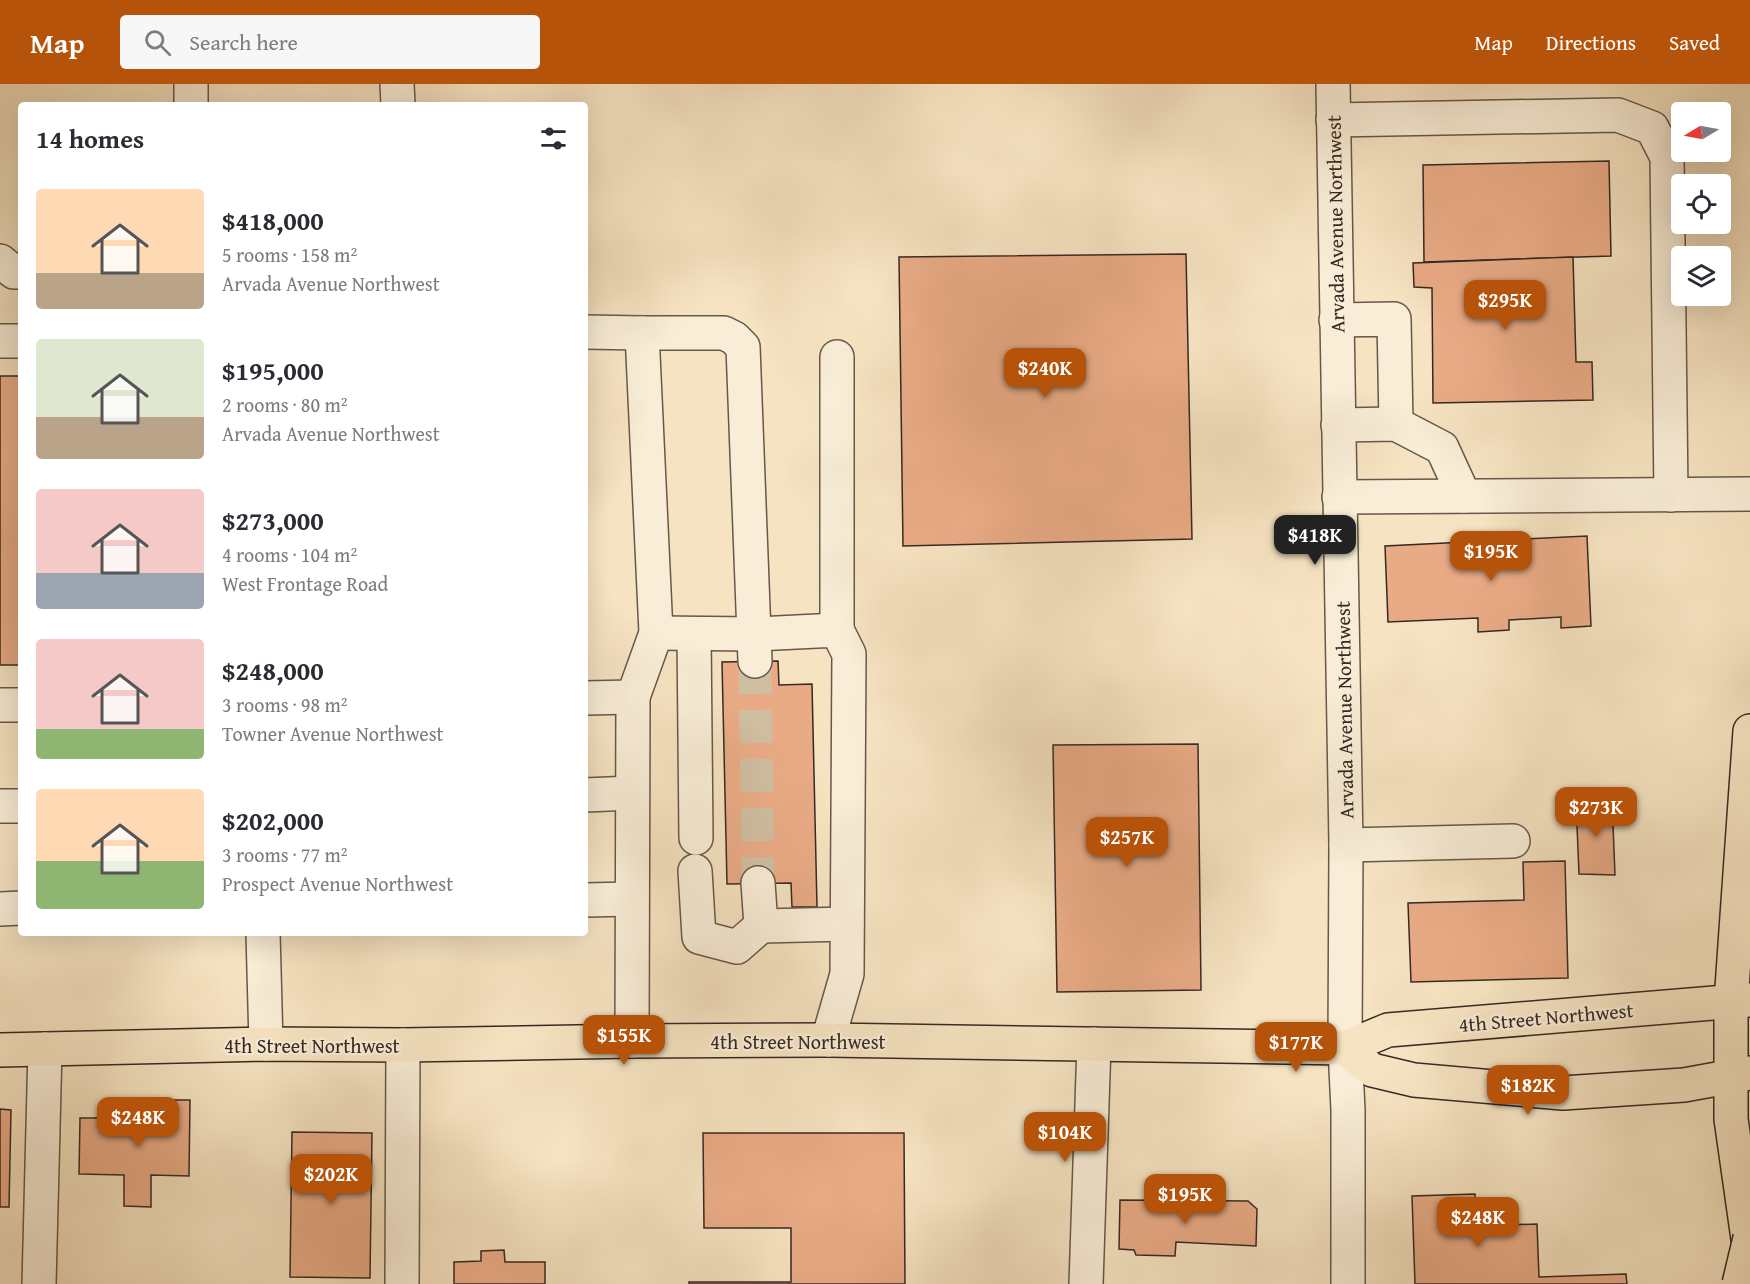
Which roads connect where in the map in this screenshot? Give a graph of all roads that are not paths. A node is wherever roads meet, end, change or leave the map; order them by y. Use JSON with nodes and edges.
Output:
{"nodes":[{"id":1,"x":191,"y":84,"type":"edge"},
{"id":2,"x":397,"y":84,"type":"edge"},
{"id":3,"x":1333,"y":84,"type":"edge"},
{"id":4,"x":191,"y":102,"type":"edge"},
{"id":5,"x":398,"y":102,"type":"edge"},
{"id":6,"x":1333,"y":120,"type":"junction"},
{"id":7,"x":0,"y":261,"type":"edge"},
{"id":8,"x":18,"y":272,"type":"edge"},
{"id":9,"x":1336,"y":320,"type":"junction"},
{"id":10,"x":588,"y":332,"type":"edge"},
{"id":11,"x":642,"y":333,"type":"junction"},
{"id":12,"x":0,"y":341,"type":"edge"},
{"id":13,"x":18,"y":341,"type":"edge"},
{"id":14,"x":837,"y":357,"type":"dead end"},
{"id":15,"x":1396,"y":424,"type":"junction"},
{"id":16,"x":1338,"y":425,"type":"junction"},
{"id":17,"x":1750,"y":494,"type":"edge"},
{"id":18,"x":1671,"y":495,"type":"junction"},
{"id":19,"x":1464,"y":496,"type":"junction"},
{"id":20,"x":1339,"y":497,"type":"junction"},
{"id":21,"x":837,"y":630,"type":"junction"},
{"id":22,"x":656,"y":633,"type":"junction"},
{"id":23,"x":694,"y":633,"type":"junction"},
{"id":24,"x":755,"y":648,"type":"junction"},
{"id":25,"x":633,"y":697,"type":"junction"},
{"id":26,"x":588,"y":698,"type":"edge"},
{"id":27,"x":0,"y":705,"type":"edge"},
{"id":28,"x":18,"y":705,"type":"edge"},
{"id":29,"x":1750,"y":732,"type":"edge"},
{"id":30,"x":632,"y":793,"type":"junction"},
{"id":31,"x":588,"y":795,"type":"edge"},
{"id":32,"x":0,"y":806,"type":"edge"},
{"id":33,"x":18,"y":806,"type":"edge"},
{"id":34,"x":696,"y":838,"type":"dead end"},
{"id":35,"x":1513,"y":842,"type":"dead end"},
{"id":36,"x":1346,"y":845,"type":"junction"},
{"id":37,"x":695,"y":871,"type":"dead end"},
{"id":38,"x":758,"y":883,"type":"tunnel mouth"},
{"id":39,"x":632,"y":899,"type":"junction"},
{"id":40,"x":588,"y":900,"type":"edge"},
{"id":41,"x":18,"y":908,"type":"edge"},
{"id":42,"x":0,"y":909,"type":"edge"},
{"id":43,"x":847,"y":924,"type":"junction"},
{"id":44,"x":761,"y":926,"type":"junction"},
{"id":45,"x":263,"y":936,"type":"edge"},
{"id":46,"x":1741,"y":1001,"type":"edge"},
{"id":47,"x":828,"y":1040,"type":"junction"},
{"id":48,"x":632,"y":1041,"type":"junction"},
{"id":49,"x":266,"y":1044,"type":"junction"},
{"id":50,"x":1094,"y":1044,"type":"junction"},
{"id":51,"x":403,"y":1045,"type":"junction"},
{"id":52,"x":45,"y":1048,"type":"junction"},
{"id":53,"x":1345,"y":1048,"type":"junction"},
{"id":54,"x":0,"y":1050,"type":"edge"},
{"id":55,"x":1740,"y":1074,"type":"edge"},
{"id":56,"x":1750,"y":1238,"type":"edge"},
{"id":57,"x":1750,"y":1253,"type":"edge"},
{"id":58,"x":39,"y":1284,"type":"edge"},
{"id":59,"x":402,"y":1284,"type":"edge"},
{"id":60,"x":1086,"y":1284,"type":"edge"},
{"id":61,"x":1348,"y":1284,"type":"edge"},
{"id":62,"x":1739,"y":1284,"type":"edge"}],
"edges":[{"from":1,"to":4,"type":"street"},
{"from":2,"to":5,"type":"street"},
{"from":3,"to":6,"type":"street","name":"Arvada Avenue Northwest"},
{"from":6,"to":9,"type":"street","name":"Arvada Avenue Northwest"},
{"from":6,"to":18,"type":"street"},
{"from":7,"to":8,"type":"street"},
{"from":9,"to":15,"type":"street"},
{"from":9,"to":16,"type":"street","name":"Arvada Avenue Northwest"},
{"from":10,"to":11,"type":"street"},
{"from":11,"to":22,"type":"street"},
{"from":11,"to":24,"type":"street"},
{"from":12,"to":13,"type":"street"},
{"from":14,"to":21,"type":"street"},
{"from":15,"to":16,"type":"street"},
{"from":15,"to":19,"type":"street"},
{"from":16,"to":20,"type":"street","name":"Arvada Avenue Northwest"},
{"from":17,"to":18,"type":"street"},
{"from":18,"to":19,"type":"street"},
{"from":19,"to":20,"type":"street"},
{"from":20,"to":36,"type":"street","name":"Arvada Avenue Northwest"},
{"from":21,"to":24,"type":"street"},
{"from":21,"to":43,"type":"street"},
{"from":22,"to":23,"type":"street"},
{"from":22,"to":25,"type":"street"},
{"from":23,"to":24,"type":"street"},
{"from":23,"to":34,"type":"street"},
{"from":25,"to":26,"type":"street"},
{"from":25,"to":30,"type":"street"},
{"from":27,"to":28,"type":"street"},
{"from":29,"to":46,"type":"main road"},
{"from":30,"to":31,"type":"street"},
{"from":30,"to":39,"type":"street"},
{"from":32,"to":33,"type":"street"},
{"from":35,"to":36,"type":"street"},
{"from":36,"to":53,"type":"street","name":"Arvada Avenue Northwest"},
{"from":37,"to":44,"type":"street"},
{"from":38,"to":44,"type":"street"},
{"from":39,"to":40,"type":"street"},
{"from":39,"to":48,"type":"street"},
{"from":41,"to":42,"type":"street"},
{"from":43,"to":44,"type":"street"},
{"from":43,"to":47,"type":"street"},
{"from":45,"to":49,"type":"street"},
{"from":46,"to":53,"type":"main road","name":"4th Street Northwest"},
{"from":46,"to":55,"type":"main road"},
{"from":47,"to":48,"type":"main road","name":"4th Street Northwest"},
{"from":47,"to":50,"type":"main road","name":"4th Street Northwest"},
{"from":48,"to":51,"type":"main road","name":"4th Street Northwest"},
{"from":49,"to":51,"type":"main road","name":"4th Street Northwest"},
{"from":49,"to":52,"type":"main road","name":"4th Street Northwest"},
{"from":50,"to":53,"type":"main road","name":"4th Street Northwest"},
{"from":50,"to":60,"type":"street"},
{"from":51,"to":59,"type":"street"},
{"from":52,"to":54,"type":"main road","name":"4th Street Northwest"},
{"from":52,"to":58,"type":"street"},
{"from":53,"to":55,"type":"main road"},
{"from":53,"to":61,"type":"street","name":"Arvada Avenue Northwest"},
{"from":55,"to":57,"type":"main road"},
{"from":56,"to":62,"type":"main road","bridge":true}]}
